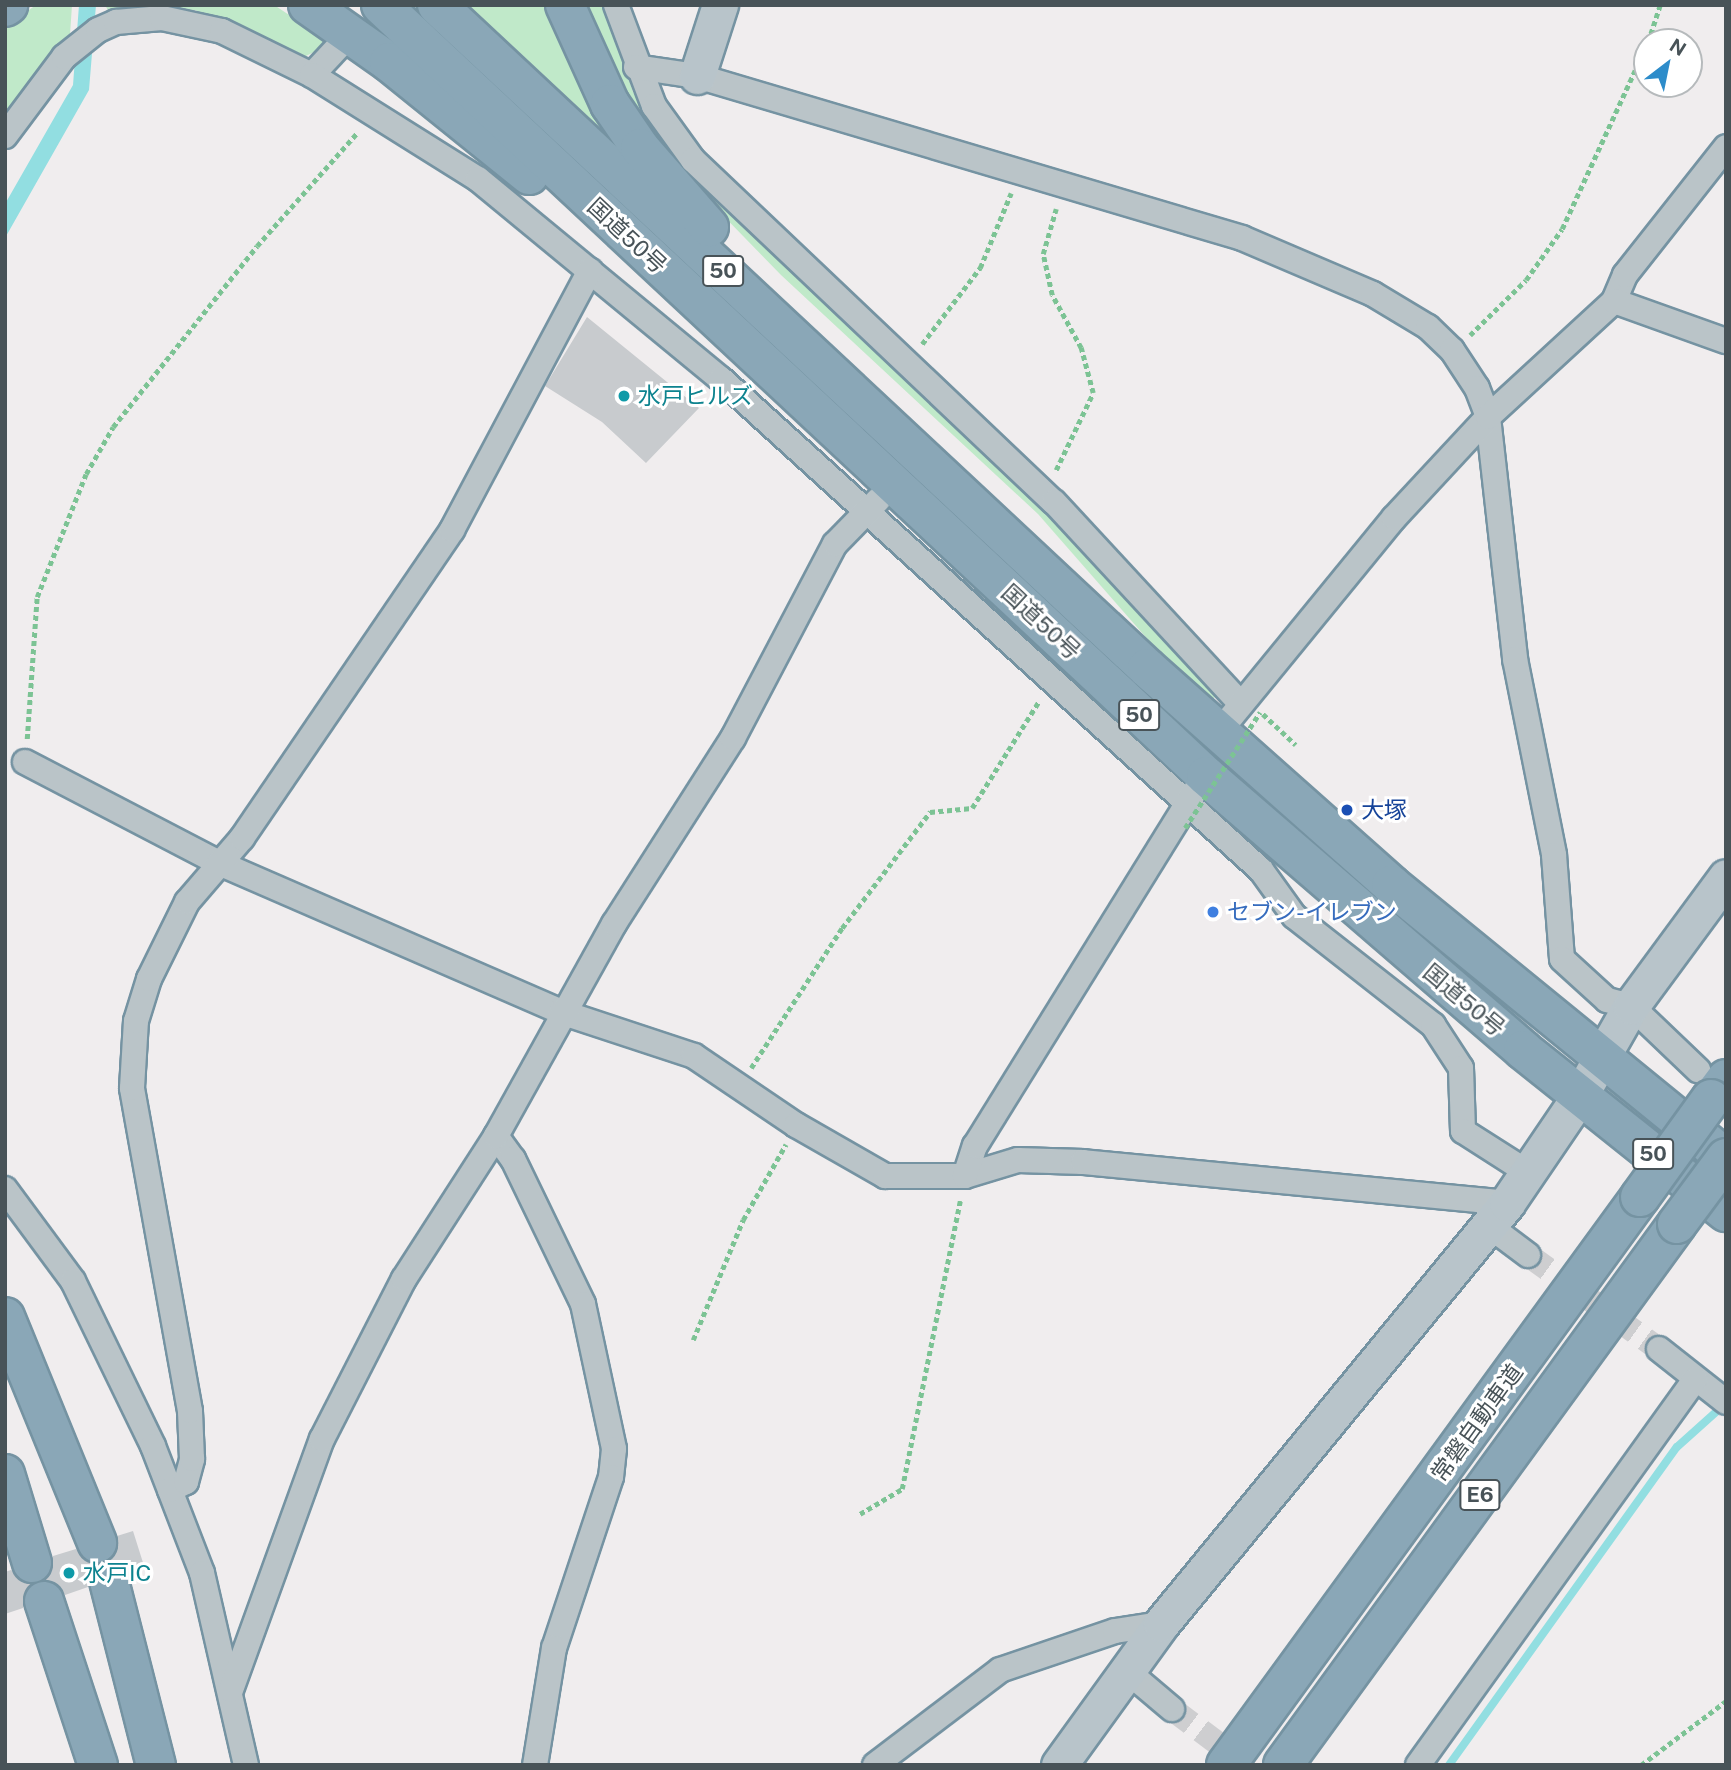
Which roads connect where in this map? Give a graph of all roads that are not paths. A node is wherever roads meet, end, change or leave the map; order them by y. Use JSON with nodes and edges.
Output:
{"nodes":[{"id":1,"x":308,"y":5,"type":"edge"},
{"id":2,"x":381,"y":5,"type":"edge"},
{"id":3,"x":437,"y":5,"type":"edge"},
{"id":4,"x":565,"y":5,"type":"edge"},
{"id":5,"x":616,"y":5,"type":"edge"},
{"id":6,"x":720,"y":5,"type":"edge"},
{"id":7,"x":339,"y":46,"type":"dead end"},
{"id":8,"x":636,"y":67,"type":"junction"},
{"id":9,"x":312,"y":75,"type":"junction"},
{"id":10,"x":696,"y":76,"type":"junction"},
{"id":11,"x":5,"y":136,"type":"edge"},
{"id":12,"x":1726,"y":147,"type":"edge"},
{"id":13,"x":590,"y":270,"type":"junction"},
{"id":14,"x":1614,"y":301,"type":"junction"},
{"id":15,"x":714,"y":317,"type":"junction"},
{"id":16,"x":1726,"y":341,"type":"edge"},
{"id":17,"x":1488,"y":417,"type":"junction"},
{"id":18,"x":892,"y":483,"type":"junction"},
{"id":19,"x":867,"y":512,"type":"junction"},
{"id":20,"x":1007,"y":539,"type":"junction"},
{"id":21,"x":1240,"y":716,"type":"junction"},
{"id":22,"x":25,"y":762,"type":"road end"},
{"id":23,"x":1197,"y":789,"type":"junction"},
{"id":24,"x":219,"y":863,"type":"junction"},
{"id":25,"x":1726,"y":877,"type":"edge"},
{"id":26,"x":1631,"y":1006,"type":"junction"},
{"id":27,"x":561,"y":1012,"type":"junction"},
{"id":28,"x":1602,"y":1060,"type":"junction"},
{"id":29,"x":1712,"y":1083,"type":"edge"},
{"id":30,"x":1579,"y":1097,"type":"junction"},
{"id":31,"x":496,"y":1136,"type":"junction"},
{"id":32,"x":1726,"y":1158,"type":"edge"},
{"id":33,"x":1527,"y":1172,"type":"junction"},
{"id":34,"x":965,"y":1175,"type":"junction"},
{"id":35,"x":5,"y":1189,"type":"edge"},
{"id":36,"x":1726,"y":1212,"type":"edge"},
{"id":37,"x":1497,"y":1214,"type":"junction"},
{"id":38,"x":1528,"y":1255,"type":"tunnel mouth"},
{"id":39,"x":5,"y":1317,"type":"edge"},
{"id":40,"x":1659,"y":1349,"type":"tunnel mouth"},
{"id":41,"x":1695,"y":1379,"type":"junction"},
{"id":42,"x":1726,"y":1402,"type":"edge"},
{"id":43,"x":5,"y":1475,"type":"edge"},
{"id":44,"x":170,"y":1490,"type":"junction"},
{"id":45,"x":97,"y":1542,"type":"dead end"},
{"id":46,"x":32,"y":1563,"type":"dead end"},
{"id":47,"x":109,"y":1581,"type":"dead end"},
{"id":48,"x":44,"y":1601,"type":"dead end"},
{"id":49,"x":1161,"y":1624,"type":"junction"},
{"id":50,"x":1313,"y":1645,"type":"junction"},
{"id":51,"x":1127,"y":1671,"type":"junction"},
{"id":52,"x":231,"y":1690,"type":"junction"},
{"id":53,"x":1172,"y":1709,"type":"tunnel mouth"},
{"id":54,"x":98,"y":1765,"type":"edge"},
{"id":55,"x":156,"y":1765,"type":"edge"},
{"id":56,"x":246,"y":1765,"type":"edge"},
{"id":57,"x":535,"y":1765,"type":"edge"},
{"id":58,"x":875,"y":1765,"type":"edge"},
{"id":59,"x":1059,"y":1765,"type":"edge"},
{"id":60,"x":1219,"y":1765,"type":"edge"},
{"id":61,"x":1226,"y":1765,"type":"edge"},
{"id":62,"x":1283,"y":1765,"type":"edge"},
{"id":63,"x":1418,"y":1765,"type":"edge"}],
"edges":[{"from":1,"to":15,"type":"highway"},
{"from":2,"to":15,"type":"highway","name":"国道50号","number":"50"},
{"from":3,"to":20,"type":"highway","name":"国道50号","number":"50"},
{"from":4,"to":20,"type":"highway"},
{"from":5,"to":8,"type":"street"},
{"from":6,"to":10,"type":"street"},
{"from":7,"to":9,"type":"street"},
{"from":8,"to":10,"type":"street"},
{"from":8,"to":21,"type":"street"},
{"from":9,"to":11,"type":"street"},
{"from":9,"to":13,"type":"street"},
{"from":10,"to":17,"type":"street"},
{"from":12,"to":14,"type":"street"},
{"from":13,"to":19,"type":"street"},
{"from":13,"to":24,"type":"street"},
{"from":14,"to":16,"type":"street"},
{"from":14,"to":17,"type":"street"},
{"from":15,"to":18,"type":"highway","name":"国道50号","number":"50"},
{"from":17,"to":21,"type":"street"},
{"from":17,"to":26,"type":"street"},
{"from":18,"to":19,"type":"street"},
{"from":18,"to":23,"type":"highway","name":"国道50号","number":"50"},
{"from":19,"to":23,"type":"street"},
{"from":19,"to":27,"type":"street"},
{"from":20,"to":21,"type":"highway","name":"国道50号","number":"50"},
{"from":21,"to":28,"type":"highway","name":"国道50号","number":"50"},
{"from":22,"to":24,"type":"street"},
{"from":23,"to":30,"type":"highway","name":"国道50号","number":"50"},
{"from":23,"to":33,"type":"street"},
{"from":23,"to":34,"type":"street"},
{"from":24,"to":27,"type":"street"},
{"from":24,"to":44,"type":"street"},
{"from":25,"to":26,"type":"street"},
{"from":26,"to":28,"type":"street"},
{"from":26,"to":29,"type":"street"},
{"from":27,"to":31,"type":"street"},
{"from":27,"to":34,"type":"street"},
{"from":28,"to":30,"type":"street"},
{"from":28,"to":32,"type":"highway","name":"国道50号","number":"50"},
{"from":29,"to":50,"type":"highway","name":"常磐自動車道","number":"E6","bridge":true},
{"from":30,"to":33,"type":"street"},
{"from":30,"to":36,"type":"highway","name":"国道50号","number":"50"},
{"from":31,"to":52,"type":"street"},
{"from":31,"to":57,"type":"street"},
{"from":32,"to":62,"type":"highway","name":"常磐自動車道","number":"E6","bridge":true},
{"from":33,"to":37,"type":"street"},
{"from":34,"to":37,"type":"street"},
{"from":35,"to":44,"type":"street"},
{"from":37,"to":38,"type":"street"},
{"from":37,"to":49,"type":"street"},
{"from":39,"to":45,"type":"highway"},
{"from":40,"to":41,"type":"street"},
{"from":41,"to":42,"type":"street"},
{"from":41,"to":63,"type":"street"},
{"from":43,"to":46,"type":"highway"},
{"from":44,"to":52,"type":"street"},
{"from":47,"to":55,"type":"highway"},
{"from":48,"to":54,"type":"highway"},
{"from":49,"to":51,"type":"street"},
{"from":49,"to":58,"type":"street"},
{"from":50,"to":60,"type":"highway"},
{"from":50,"to":61,"type":"highway","name":"常磐自動車道","number":"E6"},
{"from":51,"to":53,"type":"street"},
{"from":51,"to":59,"type":"street"},
{"from":52,"to":56,"type":"street"}]}
